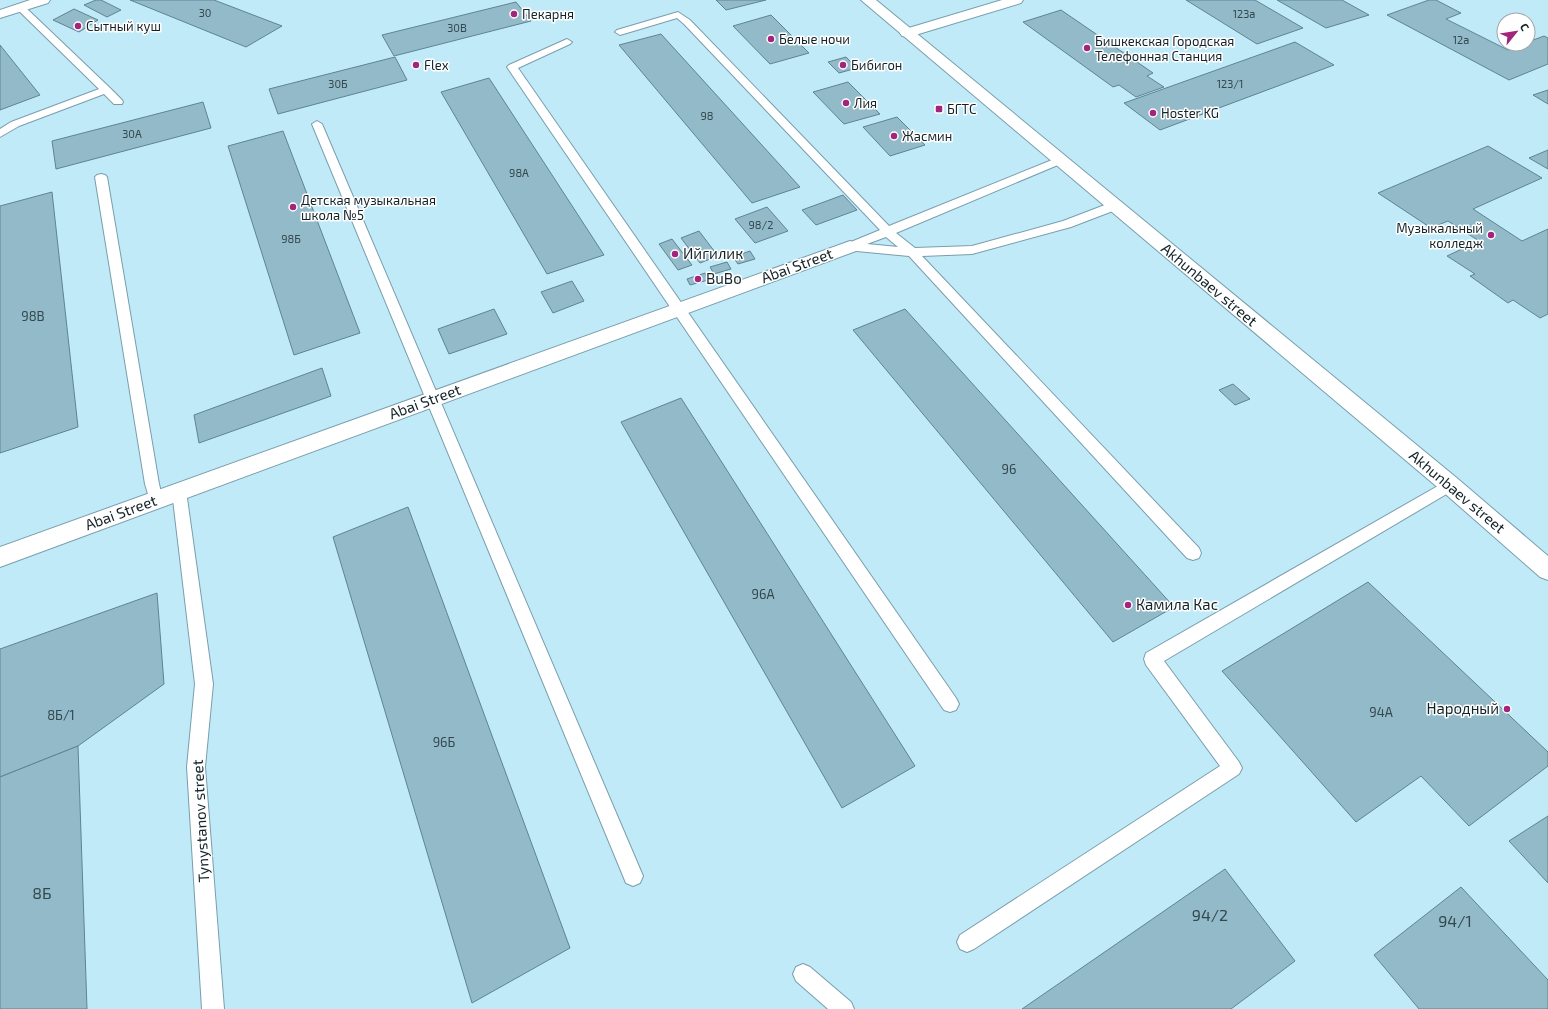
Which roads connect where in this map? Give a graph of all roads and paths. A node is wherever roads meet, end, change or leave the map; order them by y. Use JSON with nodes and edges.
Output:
{"nodes":[{"id":1,"x":43,"y":0,"type":"edge"},
{"id":2,"x":868,"y":0,"type":"edge"},
{"id":3,"x":1016,"y":0,"type":"edge"},
{"id":4,"x":21,"y":8,"type":"junction"},
{"id":5,"x":0,"y":14,"type":"edge"},
{"id":6,"x":620,"y":32,"type":"dead end"},
{"id":7,"x":908,"y":33,"type":"junction"},
{"id":8,"x":567,"y":42,"type":"dead end"},
{"id":9,"x":106,"y":90,"type":"junction"},
{"id":10,"x":118,"y":102,"type":"dead end"},
{"id":11,"x":316,"y":124,"type":"dead end"},
{"id":12,"x":0,"y":134,"type":"edge"},
{"id":13,"x":1061,"y":160,"type":"junction"},
{"id":14,"x":102,"y":177,"type":"dead end"},
{"id":15,"x":1114,"y":206,"type":"junction"},
{"id":16,"x":889,"y":232,"type":"junction"},
{"id":17,"x":850,"y":247,"type":"junction"},
{"id":18,"x":912,"y":252,"type":"junction"},
{"id":19,"x":678,"y":309,"type":"junction"},
{"id":20,"x":432,"y":399,"type":"junction"},
{"id":21,"x":1450,"y":485,"type":"junction"},
{"id":22,"x":179,"y":492,"type":"junction"},
{"id":23,"x":156,"y":500,"type":"junction"},
{"id":24,"x":1193,"y":553,"type":"dead end"},
{"id":25,"x":0,"y":557,"type":"edge"},
{"id":26,"x":1548,"y":570,"type":"edge"},
{"id":27,"x":950,"y":704,"type":"dead end"},
{"id":28,"x":633,"y":876,"type":"dead end"},
{"id":29,"x":967,"y":942,"type":"dead end"},
{"id":30,"x":803,"y":974,"type":"dead end"},
{"id":31,"x":212,"y":1009,"type":"edge"},
{"id":32,"x":844,"y":1009,"type":"edge"}],
"edges":[{"from":1,"to":4,"type":"street"},
{"from":2,"to":7,"type":"street","name":"Akhunbaev street"},
{"from":3,"to":7,"type":"street"},
{"from":4,"to":5,"type":"street"},
{"from":4,"to":9,"type":"lane"},
{"from":6,"to":16,"type":"lane"},
{"from":7,"to":13,"type":"street","name":"Akhunbaev street"},
{"from":8,"to":19,"type":"lane"},
{"from":9,"to":10,"type":"lane"},
{"from":9,"to":12,"type":"lane"},
{"from":11,"to":20,"type":"lane"},
{"from":13,"to":15,"type":"street","name":"Akhunbaev street"},
{"from":13,"to":16,"type":"lane","name":"Abai Street"},
{"from":14,"to":23,"type":"lane"},
{"from":15,"to":18,"type":"lane","name":"Abai Street"},
{"from":15,"to":21,"type":"street","name":"Akhunbaev street"},
{"from":16,"to":17,"type":"lane","name":"Abai Street"},
{"from":16,"to":18,"type":"lane"},
{"from":17,"to":18,"type":"lane","name":"Abai Street"},
{"from":17,"to":19,"type":"street","name":"Abai Street"},
{"from":18,"to":24,"type":"lane"},
{"from":19,"to":20,"type":"street","name":"Abai Street"},
{"from":19,"to":27,"type":"lane"},
{"from":20,"to":22,"type":"street","name":"Abai Street"},
{"from":20,"to":28,"type":"lane"},
{"from":21,"to":26,"type":"street","name":"Akhunbaev street"},
{"from":21,"to":29,"type":"lane"},
{"from":22,"to":23,"type":"street","name":"Abai Street"},
{"from":22,"to":31,"type":"lane","name":"Tynystanov street"},
{"from":23,"to":25,"type":"street","name":"Abai Street"},
{"from":30,"to":32,"type":"lane"}]}
